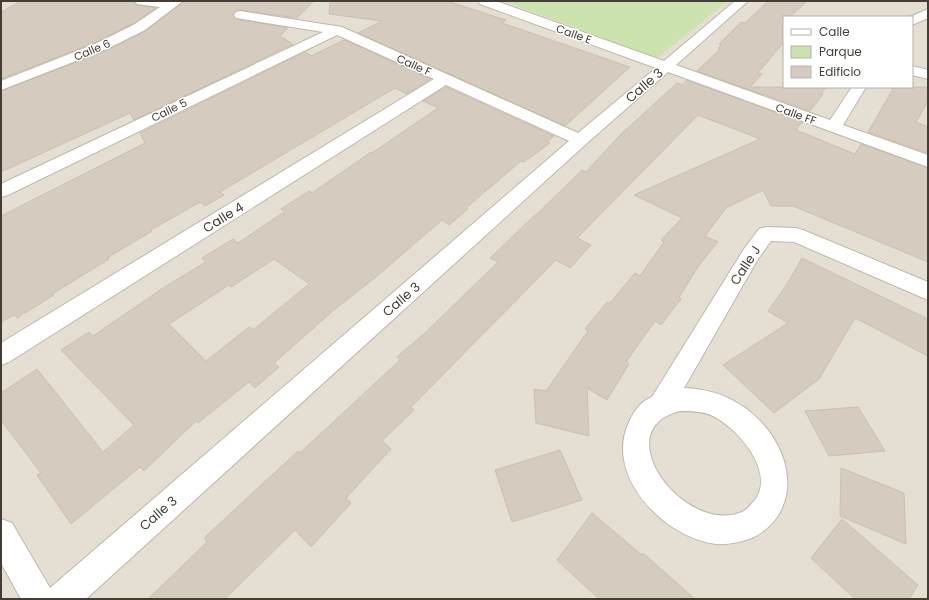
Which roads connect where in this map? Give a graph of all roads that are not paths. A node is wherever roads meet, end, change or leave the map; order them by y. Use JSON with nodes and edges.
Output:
{"nodes":[{"id":1,"x":141,"y":1,"type":"edge"},
{"id":2,"x":484,"y":1,"type":"edge"},
{"id":3,"x":742,"y":1,"type":"edge"},
{"id":4,"x":174,"y":3,"type":"edge"},
{"id":5,"x":928,"y":13,"type":"edge"},
{"id":6,"x":240,"y":15,"type":"dead end"},
{"id":7,"x":913,"y":20,"type":"edge"},
{"id":8,"x":337,"y":30,"type":"junction"},
{"id":9,"x":664,"y":67,"type":"junction"},
{"id":10,"x":913,"y":70,"type":"edge"},
{"id":11,"x":928,"y":75,"type":"edge"},
{"id":12,"x":445,"y":79,"type":"junction"},
{"id":13,"x":1,"y":86,"type":"edge"},
{"id":14,"x":859,"y":88,"type":"edge"},
{"id":15,"x":833,"y":127,"type":"junction"},
{"id":16,"x":580,"y":140,"type":"junction"},
{"id":17,"x":928,"y":161,"type":"edge"},
{"id":18,"x":1,"y":191,"type":"edge"},
{"id":19,"x":928,"y":291,"type":"edge"},
{"id":20,"x":1,"y":355,"type":"edge"},
{"id":21,"x":661,"y":404,"type":"junction"},
{"id":22,"x":1,"y":534,"type":"edge"},
{"id":23,"x":39,"y":599,"type":"edge"},
{"id":24,"x":62,"y":599,"type":"edge"}],
"edges":[{"from":1,"to":4,"type":"street"},
{"from":2,"to":9,"type":"street","name":"Calle E"},
{"from":3,"to":9,"type":"street","name":"Calle 3"},
{"from":4,"to":13,"type":"street","name":"Calle 6"},
{"from":5,"to":7,"type":"street"},
{"from":6,"to":8,"type":"street","name":"Calle F"},
{"from":8,"to":12,"type":"street","name":"Calle F"},
{"from":8,"to":18,"type":"street","name":"Calle 5"},
{"from":9,"to":15,"type":"street","name":"Calle FF"},
{"from":9,"to":16,"type":"street","name":"Calle 3"},
{"from":10,"to":11,"type":"street"},
{"from":12,"to":16,"type":"street","name":"Calle F"},
{"from":12,"to":20,"type":"street","name":"Calle 4"},
{"from":14,"to":15,"type":"street"},
{"from":15,"to":17,"type":"street","name":"Calle FF"},
{"from":16,"to":24,"type":"street","name":"Calle 3"},
{"from":19,"to":21,"type":"street","name":"Calle J"},
{"from":21,"to":21,"type":"street","name":"Calle J"},
{"from":22,"to":23,"type":"street"}]}
